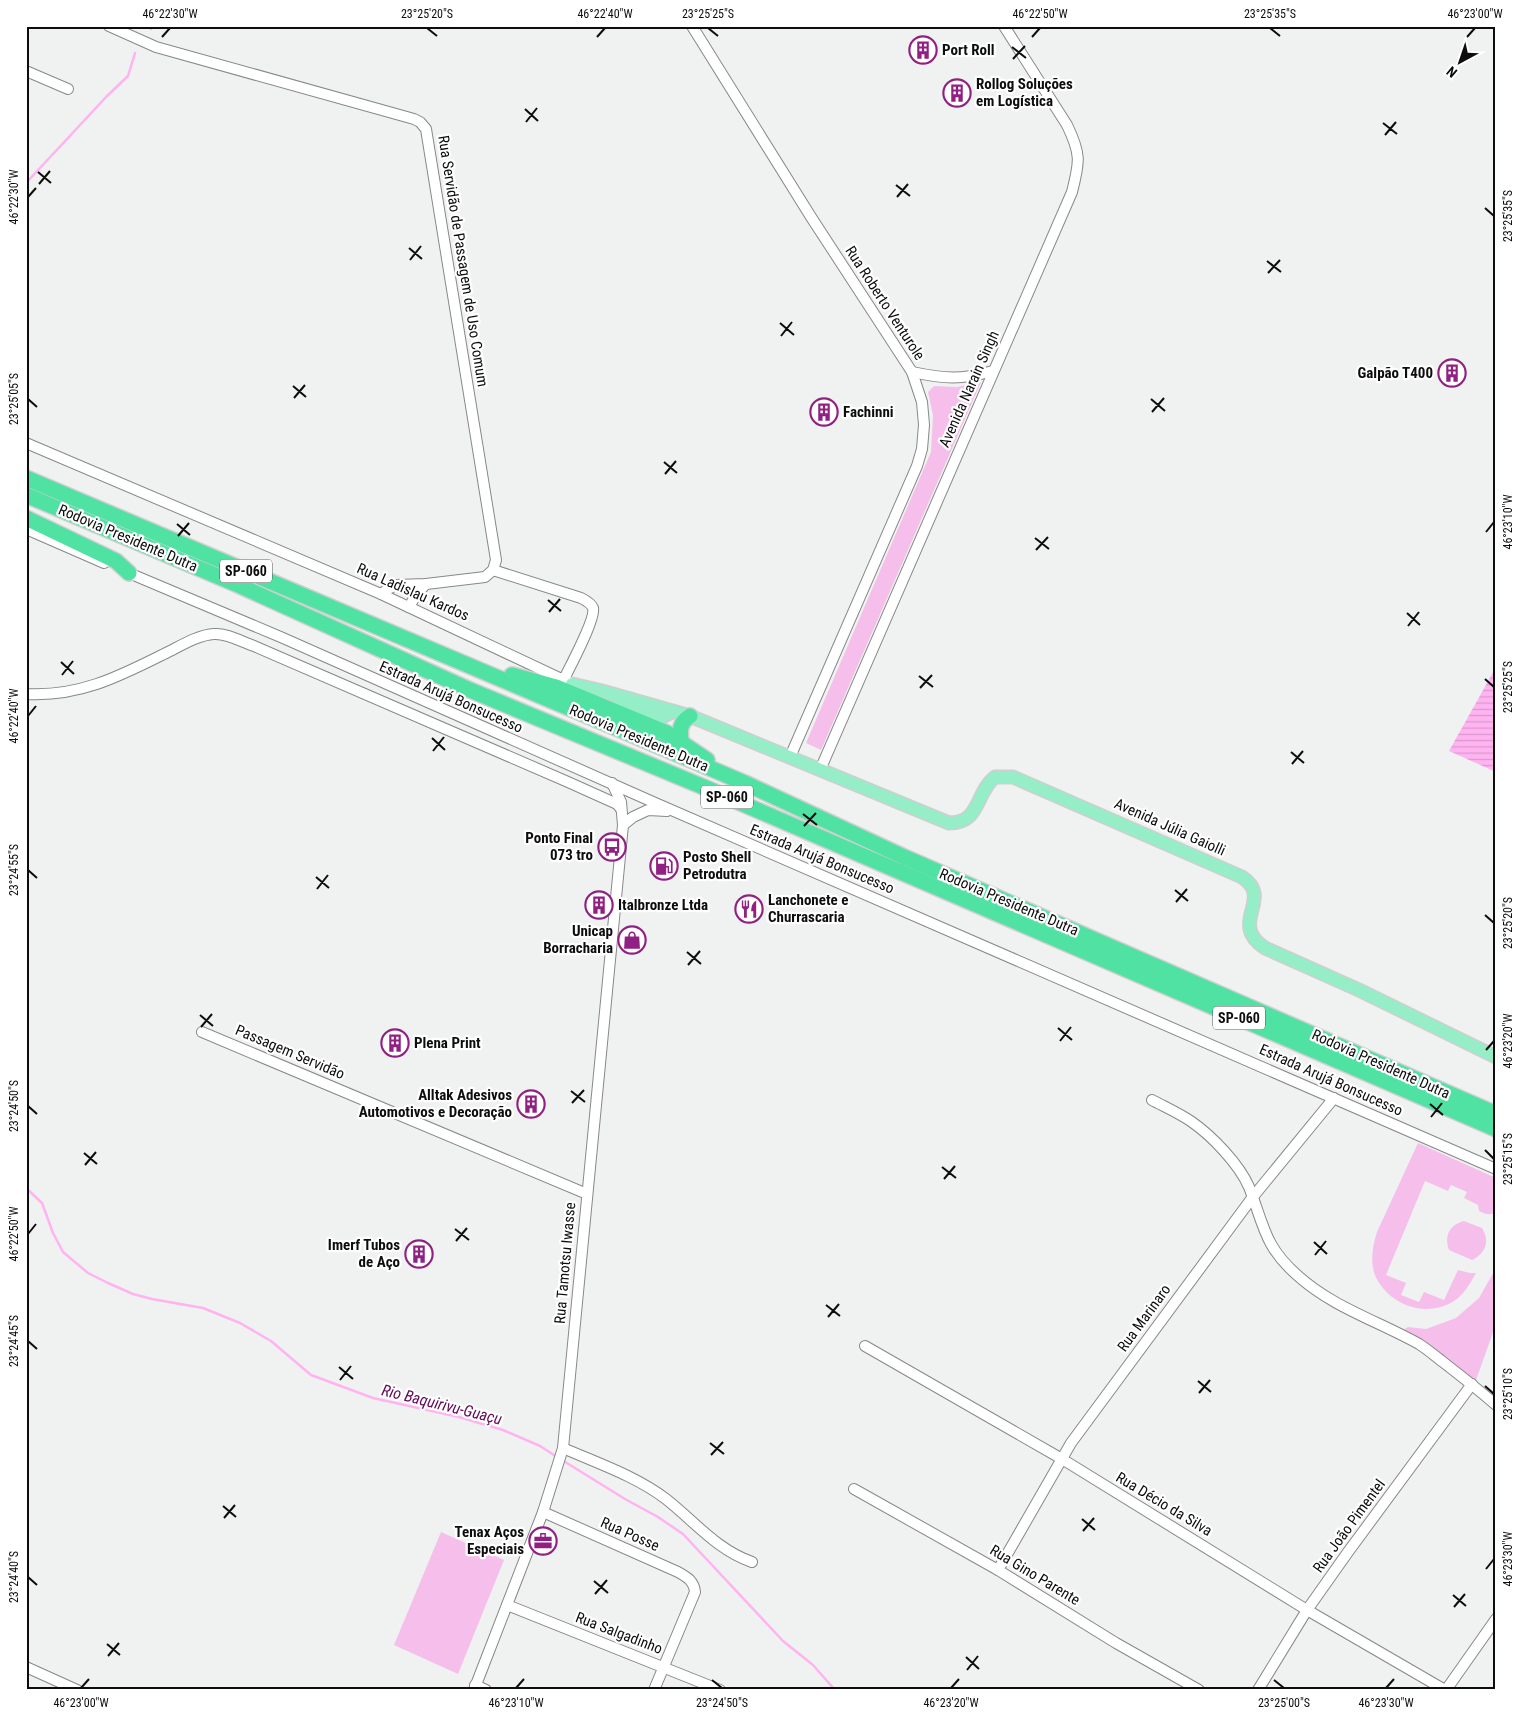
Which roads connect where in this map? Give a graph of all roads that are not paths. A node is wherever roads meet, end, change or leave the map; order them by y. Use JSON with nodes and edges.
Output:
{"nodes":[{"id":1,"x":109,"y":26,"type":"edge"},
{"id":2,"x":692,"y":26,"type":"edge"},
{"id":3,"x":1004,"y":26,"type":"edge"},
{"id":4,"x":26,"y":72,"type":"edge"},
{"id":5,"x":68,"y":89,"type":"dead end"},
{"id":6,"x":993,"y":370,"type":"junction"},
{"id":7,"x":912,"y":372,"type":"junction"},
{"id":8,"x":26,"y":443,"type":"edge"},
{"id":9,"x":26,"y":478,"type":"edge"},
{"id":10,"x":26,"y":495,"type":"edge"},
{"id":11,"x":26,"y":518,"type":"edge"},
{"id":12,"x":26,"y":529,"type":"edge"},
{"id":13,"x":493,"y":570,"type":"junction"},
{"id":14,"x":129,"y":573,"type":"junction"},
{"id":15,"x":426,"y":584,"type":"junction"},
{"id":16,"x":381,"y":594,"type":"junction"},
{"id":17,"x":409,"y":607,"type":"junction"},
{"id":18,"x":467,"y":663,"type":"junction"},
{"id":19,"x":536,"y":681,"type":"junction"},
{"id":20,"x":568,"y":682,"type":"junction"},
{"id":21,"x":26,"y":694,"type":"edge"},
{"id":22,"x":690,"y":716,"type":"junction"},
{"id":23,"x":681,"y":742,"type":"junction"},
{"id":24,"x":790,"y":757,"type":"junction"},
{"id":25,"x":820,"y":770,"type":"junction"},
{"id":26,"x":612,"y":783,"type":"junction"},
{"id":27,"x":747,"y":784,"type":"junction"},
{"id":28,"x":622,"y":809,"type":"junction"},
{"id":29,"x":670,"y":810,"type":"junction"},
{"id":30,"x":623,"y":825,"type":"junction"},
{"id":31,"x":202,"y":1032,"type":"dead end"},
{"id":32,"x":1496,"y":1057,"type":"edge"},
{"id":33,"x":1334,"y":1098,"type":"junction"},
{"id":34,"x":1152,"y":1100,"type":"dead end"},
{"id":35,"x":1496,"y":1114,"type":"edge"},
{"id":36,"x":1496,"y":1129,"type":"edge"},
{"id":37,"x":1496,"y":1169,"type":"edge"},
{"id":38,"x":587,"y":1194,"type":"junction"},
{"id":39,"x":1252,"y":1198,"type":"junction"},
{"id":40,"x":865,"y":1346,"type":"dead end"},
{"id":41,"x":1472,"y":1384,"type":"junction"},
{"id":42,"x":1496,"y":1405,"type":"edge"},
{"id":43,"x":562,"y":1449,"type":"junction"},
{"id":44,"x":1062,"y":1459,"type":"junction"},
{"id":45,"x":854,"y":1489,"type":"dead end"},
{"id":46,"x":543,"y":1512,"type":"junction"},
{"id":47,"x":752,"y":1562,"type":"dead end"},
{"id":48,"x":998,"y":1570,"type":"junction"},
{"id":49,"x":507,"y":1605,"type":"junction"},
{"id":50,"x":1308,"y":1610,"type":"junction"},
{"id":51,"x":1496,"y":1619,"type":"edge"},
{"id":52,"x":664,"y":1666,"type":"junction"},
{"id":53,"x":26,"y":1667,"type":"edge"},
{"id":54,"x":475,"y":1688,"type":"edge"},
{"id":55,"x":77,"y":1690,"type":"edge"},
{"id":56,"x":486,"y":1690,"type":"edge"},
{"id":57,"x":654,"y":1690,"type":"edge"},
{"id":58,"x":720,"y":1690,"type":"edge"},
{"id":59,"x":1199,"y":1690,"type":"edge"},
{"id":60,"x":1258,"y":1690,"type":"edge"},
{"id":61,"x":1445,"y":1690,"type":"edge"}],
"edges":[{"from":1,"to":13,"type":"street","name":"Rua Servidão de Passagem de Uso Comum"},
{"from":2,"to":7,"type":"street","name":"Rua Roberto Venturole"},
{"from":3,"to":6,"type":"street","name":"Avenida Narain Singh"},
{"from":4,"to":5,"type":"street"},
{"from":6,"to":7,"type":"street"},
{"from":6,"to":25,"type":"street","name":"Avenida Narain Singh"},
{"from":7,"to":24,"type":"street","name":"Rua Roberto Venturole"},
{"from":8,"to":16,"type":"street","name":"Rua Ladislau Kardos"},
{"from":9,"to":18,"type":"highway","name":"Rodovia Presidente Dutra","number":"SP-060"},
{"from":10,"to":36,"type":"highway","name":"Rodovia Presidente Dutra","number":"SP-060"},
{"from":11,"to":14,"type":"highway"},
{"from":12,"to":14,"type":"street","name":"Estrada Arujá Bonsucesso"},
{"from":13,"to":15,"type":"street"},
{"from":13,"to":20,"type":"street"},
{"from":14,"to":26,"type":"street","name":"Estrada Arujá Bonsucesso"},
{"from":15,"to":16,"type":"street"},
{"from":15,"to":17,"type":"street"},
{"from":16,"to":17,"type":"street","name":"Rua Ladislau Kardos"},
{"from":17,"to":20,"type":"street","name":"Rua Ladislau Kardos"},
{"from":18,"to":19,"type":"highway"},
{"from":18,"to":27,"type":"highway","name":"Rodovia Presidente Dutra","number":"SP-060"},
{"from":19,"to":20,"type":"highway"},
{"from":19,"to":23,"type":"highway"},
{"from":20,"to":22,"type":"main road"},
{"from":21,"to":28,"type":"street"},
{"from":22,"to":23,"type":"highway"},
{"from":22,"to":24,"type":"main road"},
{"from":23,"to":27,"type":"highway"},
{"from":24,"to":25,"type":"main road","name":"Avenida Júlia Gaiolli"},
{"from":25,"to":32,"type":"main road","name":"Avenida Júlia Gaiolli"},
{"from":26,"to":28,"type":"street","name":"Rua Tamotsu Iwasse"},
{"from":26,"to":29,"type":"street","name":"Estrada Arujá Bonsucesso"},
{"from":27,"to":35,"type":"highway","name":"Rodovia Presidente Dutra","number":"SP-060"},
{"from":28,"to":30,"type":"street","name":"Rua Tamotsu Iwasse"},
{"from":29,"to":30,"type":"street"},
{"from":29,"to":33,"type":"street","name":"Estrada Arujá Bonsucesso"},
{"from":30,"to":38,"type":"street","name":"Rua Tamotsu Iwasse"},
{"from":31,"to":38,"type":"street","name":"Passagem Servidão"},
{"from":33,"to":37,"type":"street","name":"Estrada Arujá Bonsucesso"},
{"from":33,"to":39,"type":"street","name":"Rua Marinaro"},
{"from":34,"to":39,"type":"street"},
{"from":38,"to":43,"type":"street","name":"Rua Tamotsu Iwasse"},
{"from":39,"to":41,"type":"street"},
{"from":39,"to":44,"type":"street","name":"Rua Marinaro"},
{"from":40,"to":44,"type":"street","name":"Rua Décio da Silva"},
{"from":41,"to":42,"type":"street"},
{"from":41,"to":50,"type":"street","name":"Rua João Pimentel"},
{"from":43,"to":46,"type":"street","name":"Rua Tamotsu Iwasse"},
{"from":43,"to":47,"type":"street"},
{"from":44,"to":48,"type":"street","name":"Rua Marinaro"},
{"from":44,"to":50,"type":"street","name":"Rua Décio da Silva"},
{"from":45,"to":48,"type":"street","name":"Rua Gino Parente"},
{"from":46,"to":49,"type":"street","name":"Rua Tamotsu Iwasse"},
{"from":46,"to":52,"type":"street","name":"Rua Posse"},
{"from":48,"to":59,"type":"street","name":"Rua Gino Parente"},
{"from":49,"to":52,"type":"street","name":"Rua Salgadinho"},
{"from":49,"to":54,"type":"street","name":"Rua Tamotsu Iwasse"},
{"from":50,"to":60,"type":"street","name":"Rua João Pimentel"},
{"from":50,"to":61,"type":"street","name":"Rua Décio da Silva"},
{"from":51,"to":61,"type":"street"},
{"from":52,"to":57,"type":"street"},
{"from":52,"to":58,"type":"street","name":"Rua Salgadinho"},
{"from":53,"to":55,"type":"street"},
{"from":54,"to":56,"type":"street"}]}
